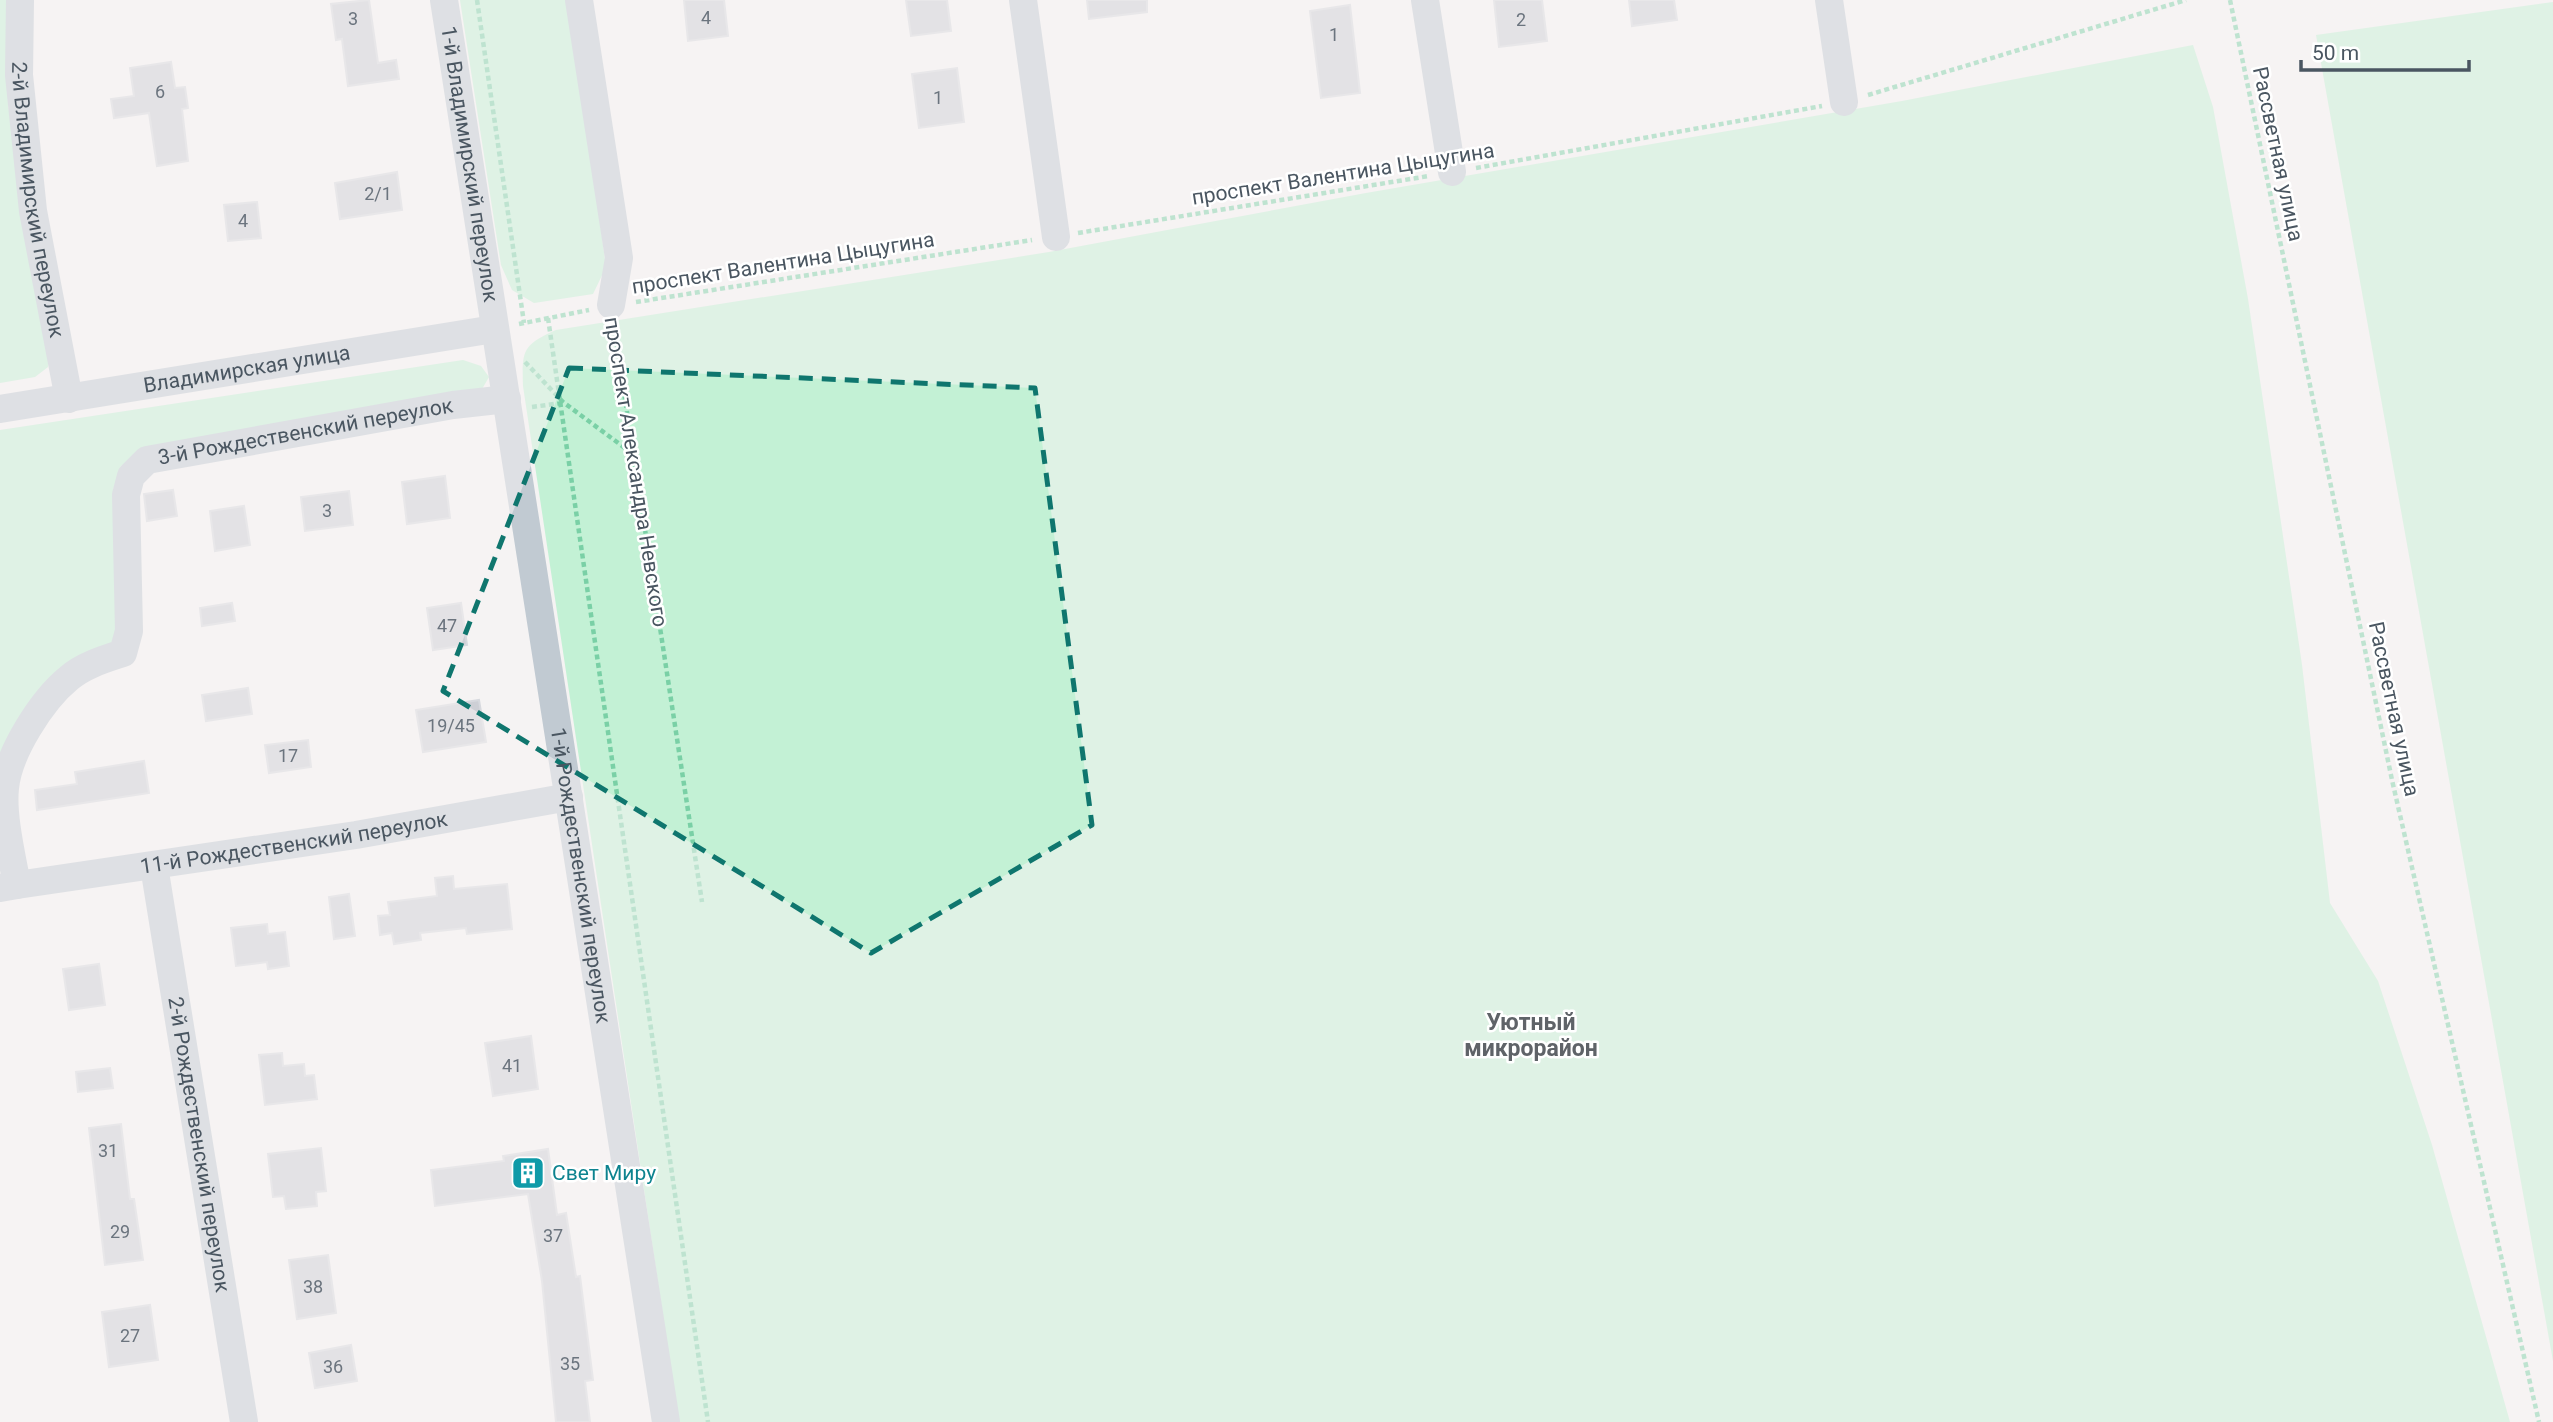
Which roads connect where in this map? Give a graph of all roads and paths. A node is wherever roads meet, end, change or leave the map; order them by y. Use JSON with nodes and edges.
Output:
{"nodes":[{"id":1,"x":20,"y":0,"type":"edge"},
{"id":2,"x":444,"y":0,"type":"edge"},
{"id":3,"x":477,"y":0,"type":"edge"},
{"id":4,"x":579,"y":0,"type":"edge"},
{"id":5,"x":1023,"y":0,"type":"edge"},
{"id":6,"x":1425,"y":0,"type":"edge"},
{"id":7,"x":1829,"y":0,"type":"edge"},
{"id":8,"x":2186,"y":0,"type":"edge"},
{"id":9,"x":2230,"y":0,"type":"edge"},
{"id":10,"x":1844,"y":102,"type":"junction"},
{"id":11,"x":1452,"y":172,"type":"junction"},
{"id":12,"x":1056,"y":237,"type":"junction"},
{"id":13,"x":611,"y":306,"type":"junction"},
{"id":14,"x":548,"y":318,"type":"junction"},
{"id":15,"x":524,"y":323,"type":"junction"},
{"id":16,"x":494,"y":329,"type":"junction"},
{"id":17,"x":520,"y":357,"type":"dead end"},
{"id":18,"x":69,"y":399,"type":"junction"},
{"id":19,"x":507,"y":399,"type":"junction"},
{"id":20,"x":563,"y":402,"type":"junction"},
{"id":21,"x":0,"y":409,"type":"edge"},
{"id":22,"x":634,"y":454,"type":"junction"},
{"id":23,"x":569,"y":797,"type":"junction"},
{"id":24,"x":154,"y":866,"type":"junction"},
{"id":25,"x":8,"y":886,"type":"edge"},
{"id":26,"x":702,"y":902,"type":"dead end"},
{"id":27,"x":244,"y":1422,"type":"edge"},
{"id":28,"x":666,"y":1422,"type":"edge"},
{"id":29,"x":708,"y":1422,"type":"edge"},
{"id":30,"x":2539,"y":1422,"type":"edge"}],
"edges":[{"from":1,"to":18,"type":"street","name":"2-й Владимирский переулок"},
{"from":2,"to":16,"type":"street","name":"1-й Владимирский переулок"},
{"from":3,"to":15,"type":"path"},
{"from":4,"to":13,"type":"street","name":"проспект Александра Невского"},
{"from":5,"to":12,"type":"street"},
{"from":6,"to":11,"type":"street"},
{"from":7,"to":10,"type":"street"},
{"from":8,"to":10,"type":"path","name":"проспект Валентина Цыцугина"},
{"from":9,"to":30,"type":"path","name":"Рассветная улица"},
{"from":10,"to":11,"type":"path","name":"проспект Валентина Цыцугина"},
{"from":11,"to":12,"type":"path","name":"проспект Валентина Цыцугина"},
{"from":12,"to":13,"type":"path","name":"проспект Валентина Цыцугина"},
{"from":13,"to":14,"type":"path","name":"проспект Валентина Цыцугина"},
{"from":13,"to":22,"type":"path","name":"проспект Александра Невского"},
{"from":14,"to":15,"type":"path","name":"проспект Валентина Цыцугина"},
{"from":14,"to":20,"type":"path"},
{"from":15,"to":16,"type":"path","name":"проспект Валентина Цыцугина"},
{"from":16,"to":18,"type":"street","name":"Владимирская улица"},
{"from":16,"to":19,"type":"street","name":"1-й Рождественский переулок"},
{"from":17,"to":20,"type":"path"},
{"from":18,"to":21,"type":"street","name":"Владимирская улица"},
{"from":19,"to":23,"type":"street","name":"1-й Рождественский переулок"},
{"from":19,"to":25,"type":"street","name":"3-й Рождественский переулок"},
{"from":20,"to":22,"type":"path"},
{"from":20,"to":29,"type":"path"},
{"from":22,"to":26,"type":"path","name":"проспект Александра Невского"},
{"from":23,"to":24,"type":"street","name":"11-й Рождественский переулок"},
{"from":23,"to":28,"type":"street","name":"1-й Рождественский переулок"},
{"from":24,"to":25,"type":"street","name":"11-й Рождественский переулок"},
{"from":24,"to":27,"type":"street","name":"2-й Рождественский переулок"}]}
